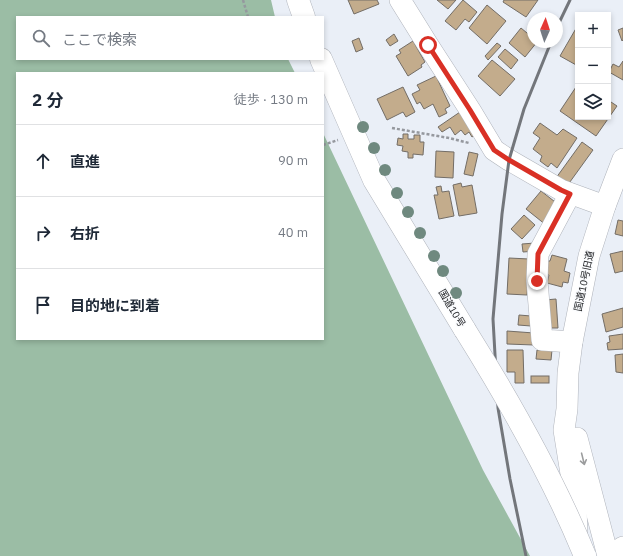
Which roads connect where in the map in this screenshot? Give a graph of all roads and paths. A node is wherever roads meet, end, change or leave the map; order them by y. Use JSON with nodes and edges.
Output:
{"nodes":[{"id":1,"x":243,"y":0,"type":"edge"},
{"id":2,"x":298,"y":0,"type":"edge"},
{"id":3,"x":401,"y":0,"type":"edge"},
{"id":4,"x":248,"y":16,"type":"edge"},
{"id":5,"x":304,"y":16,"type":"edge"},
{"id":6,"x":321,"y":60,"type":"edge"},
{"id":7,"x":392,"y":128,"type":"dead end"},
{"id":8,"x":338,"y":140,"type":"dead end"},
{"id":9,"x":324,"y":145,"type":"edge"},
{"id":10,"x":494,"y":150,"type":"junction"},
{"id":11,"x":623,"y":159,"type":"edge"},
{"id":12,"x":570,"y":194,"type":"junction"},
{"id":13,"x":605,"y":206,"type":"junction"},
{"id":14,"x":572,"y":342,"type":"junction"},
{"id":15,"x":567,"y":409,"type":"junction"},
{"id":16,"x":623,"y":547,"type":"edge"},
{"id":17,"x":576,"y":556,"type":"edge"},
{"id":18,"x":585,"y":556,"type":"edge"},
{"id":19,"x":608,"y":556,"type":"edge"}],
"edges":[{"from":1,"to":4,"type":"path"},
{"from":2,"to":5,"type":"highway"},
{"from":3,"to":10,"type":"street"},
{"from":6,"to":18,"type":"highway","name":"国道10号","bridge":true},
{"from":7,"to":10,"type":"path"},
{"from":8,"to":9,"type":"path"},
{"from":10,"to":12,"type":"street"},
{"from":11,"to":13,"type":"street","name":"国道10号旧道"},
{"from":12,"to":13,"type":"street"},
{"from":12,"to":14,"type":"street"},
{"from":13,"to":14,"type":"street","name":"国道10号旧道"},
{"from":14,"to":15,"type":"street","name":"国道10号旧道"},
{"from":15,"to":17,"type":"street","name":"国道10号旧道"},
{"from":15,"to":19,"type":"street","name":"国道10号旧道","one_way":true},
{"from":16,"to":19,"type":"street"}]}
